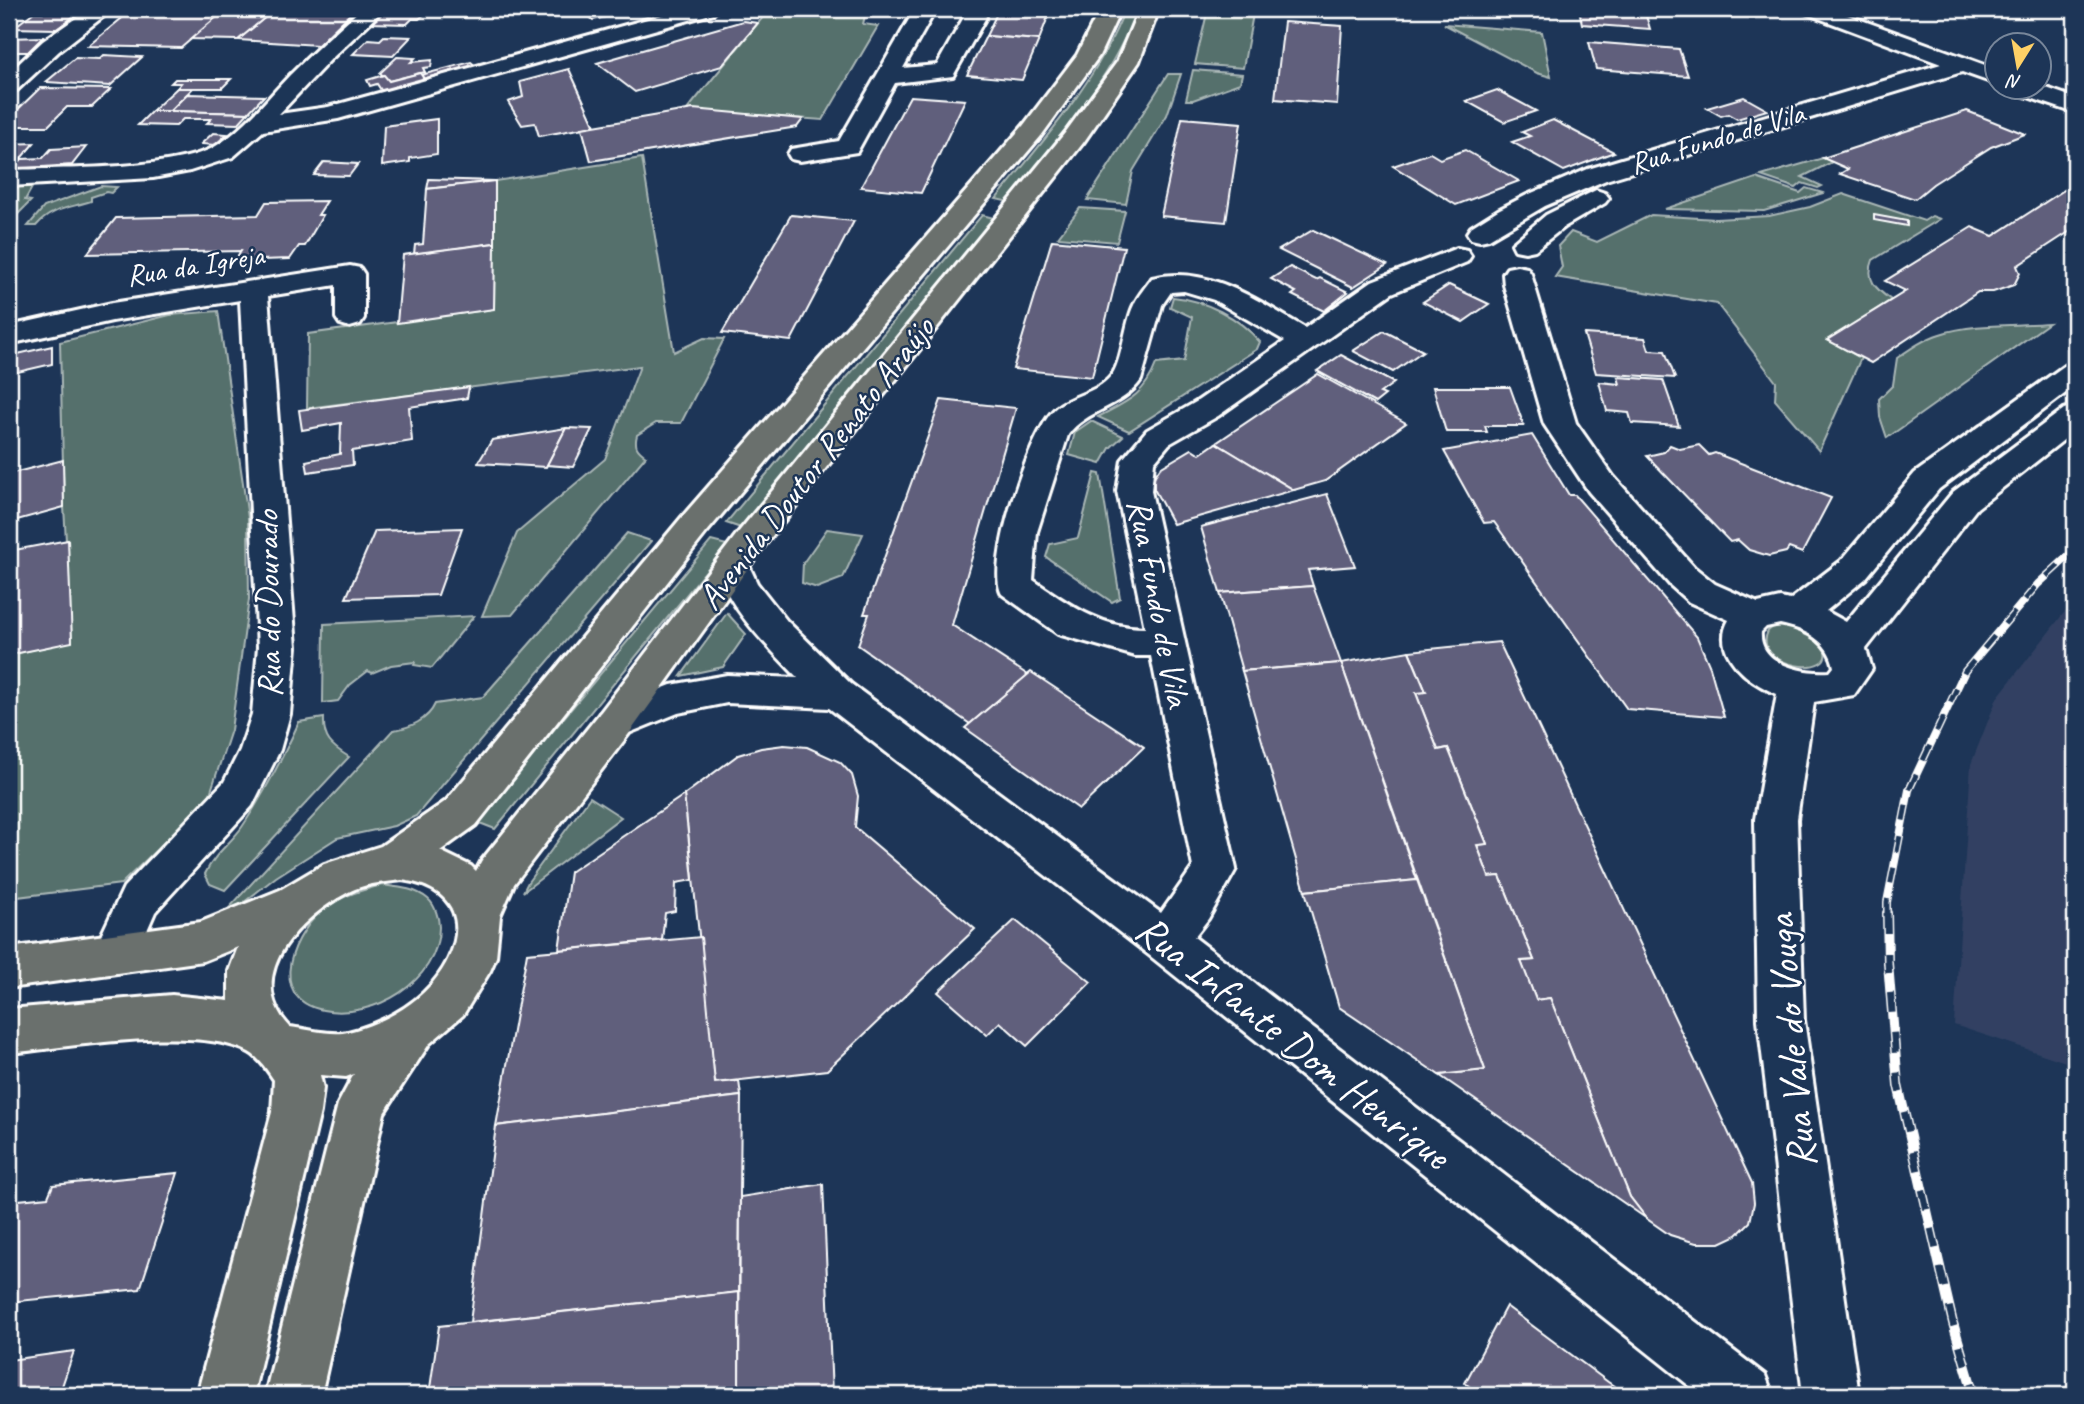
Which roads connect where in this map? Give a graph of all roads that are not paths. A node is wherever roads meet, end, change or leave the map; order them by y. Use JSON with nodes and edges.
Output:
{"nodes":[{"id":1,"x":102,"y":9,"type":"edge"},
{"id":2,"x":373,"y":9,"type":"edge"},
{"id":3,"x":708,"y":9,"type":"edge"},
{"id":4,"x":925,"y":9,"type":"edge"},
{"id":5,"x":972,"y":9,"type":"edge"},
{"id":6,"x":1110,"y":9,"type":"edge"},
{"id":7,"x":1149,"y":9,"type":"edge"},
{"id":8,"x":1812,"y":9,"type":"edge"},
{"id":9,"x":1847,"y":9,"type":"edge"},
{"id":10,"x":1982,"y":69,"type":"edge"},
{"id":11,"x":1982,"y":69,"type":"edge"},
{"id":12,"x":1982,"y":71,"type":"edge"},
{"id":13,"x":1982,"y":71,"type":"edge"},
{"id":14,"x":886,"y":77,"type":"junction"},
{"id":15,"x":2052,"y":84,"type":"edge"},
{"id":16,"x":9,"y":85,"type":"edge"},
{"id":17,"x":2075,"y":93,"type":"edge"},
{"id":18,"x":2052,"y":98,"type":"edge"},
{"id":19,"x":2075,"y":106,"type":"edge"},
{"id":20,"x":256,"y":125,"type":"junction"},
{"id":21,"x":800,"y":154,"type":"dead end"},
{"id":22,"x":9,"y":178,"type":"edge"},
{"id":23,"x":1492,"y":259,"type":"junction"},
{"id":24,"x":253,"y":289,"type":"junction"},
{"id":25,"x":350,"y":318,"type":"dead end"},
{"id":26,"x":9,"y":335,"type":"edge"},
{"id":27,"x":1307,"y":341,"type":"junction"},
{"id":28,"x":2075,"y":372,"type":"edge"},
{"id":29,"x":2075,"y":416,"type":"edge"},
{"id":30,"x":733,"y":566,"type":"junction"},
{"id":31,"x":1796,"y":614,"type":"junction"},
{"id":32,"x":1754,"y":616,"type":"junction"},
{"id":33,"x":1167,"y":642,"type":"junction"},
{"id":34,"x":1848,"y":646,"type":"junction"},
{"id":35,"x":1797,"y":687,"type":"junction"},
{"id":36,"x":838,"y":694,"type":"junction"},
{"id":37,"x":614,"y":724,"type":"junction"},
{"id":38,"x":392,"y":862,"type":"junction"},
{"id":39,"x":298,"y":901,"type":"junction"},
{"id":40,"x":478,"y":916,"type":"junction"},
{"id":41,"x":1165,"y":941,"type":"junction"},
{"id":42,"x":115,"y":953,"type":"junction"},
{"id":43,"x":9,"y":968,"type":"edge"},
{"id":44,"x":412,"y":1029,"type":"junction"},
{"id":45,"x":9,"y":1031,"type":"edge"},
{"id":46,"x":273,"y":1042,"type":"junction"},
{"id":47,"x":225,"y":1395,"type":"edge"},
{"id":48,"x":293,"y":1395,"type":"edge"},
{"id":49,"x":1745,"y":1395,"type":"edge"},
{"id":50,"x":1831,"y":1395,"type":"edge"}],
"edges":[{"from":1,"to":16,"type":"street"},
{"from":2,"to":20,"type":"street"},
{"from":3,"to":20,"type":"street"},
{"from":4,"to":14,"type":"street"},
{"from":5,"to":14,"type":"street"},
{"from":6,"to":38,"type":"main road","name":"Avenida Doutor Renato Araújo"},
{"from":7,"to":30,"type":"main road","name":"Avenida Doutor Renato Araújo"},
{"from":8,"to":10,"type":"street"},
{"from":9,"to":11,"type":"street"},
{"from":12,"to":23,"type":"street","name":"Rua Fundo de Vila"},
{"from":13,"to":23,"type":"street","name":"Rua Fundo de Vila"},
{"from":14,"to":21,"type":"street"},
{"from":15,"to":17,"type":"street"},
{"from":18,"to":19,"type":"street"},
{"from":20,"to":22,"type":"street"},
{"from":23,"to":27,"type":"street","name":"Rua Fundo de Vila"},
{"from":23,"to":32,"type":"street"},
{"from":24,"to":25,"type":"street","name":"Rua da Igreja"},
{"from":24,"to":26,"type":"street","name":"Rua da Igreja"},
{"from":24,"to":42,"type":"street","name":"Rua do Dourado"},
{"from":27,"to":33,"type":"street","name":"Rua Fundo de Vila"},
{"from":27,"to":33,"type":"street"},
{"from":28,"to":31,"type":"street"},
{"from":29,"to":34,"type":"street"},
{"from":30,"to":36,"type":"street","name":"Rua Infante Dom Henrique"},
{"from":30,"to":37,"type":"main road","name":"Avenida Doutor Renato Araújo"},
{"from":31,"to":32,"type":"street"},
{"from":31,"to":34,"type":"street"},
{"from":32,"to":35,"type":"street"},
{"from":33,"to":41,"type":"street","name":"Rua Fundo de Vila"},
{"from":34,"to":35,"type":"street"},
{"from":35,"to":50,"type":"street","name":"Rua Vale do Vouga"},
{"from":36,"to":37,"type":"street"},
{"from":36,"to":41,"type":"street","name":"Rua Infante Dom Henrique"},
{"from":37,"to":40,"type":"main road","name":"Avenida Doutor Renato Araújo"},
{"from":38,"to":39,"type":"main road","name":"Avenida Doutor Renato Araújo"},
{"from":38,"to":40,"type":"main road","name":"Avenida Doutor Renato Araújo"},
{"from":39,"to":42,"type":"main road"},
{"from":39,"to":46,"type":"main road","name":"Avenida Doutor Renato Araújo"},
{"from":40,"to":44,"type":"main road","name":"Avenida Doutor Renato Araújo"},
{"from":41,"to":49,"type":"street","name":"Rua Infante Dom Henrique"},
{"from":42,"to":43,"type":"main road"},
{"from":44,"to":46,"type":"main road","name":"Avenida Doutor Renato Araújo"},
{"from":44,"to":48,"type":"main road","name":"Avenida Doutor Renato Araújo"},
{"from":45,"to":46,"type":"main road"},
{"from":46,"to":47,"type":"main road","name":"Avenida Doutor Renato Araújo"}]}
